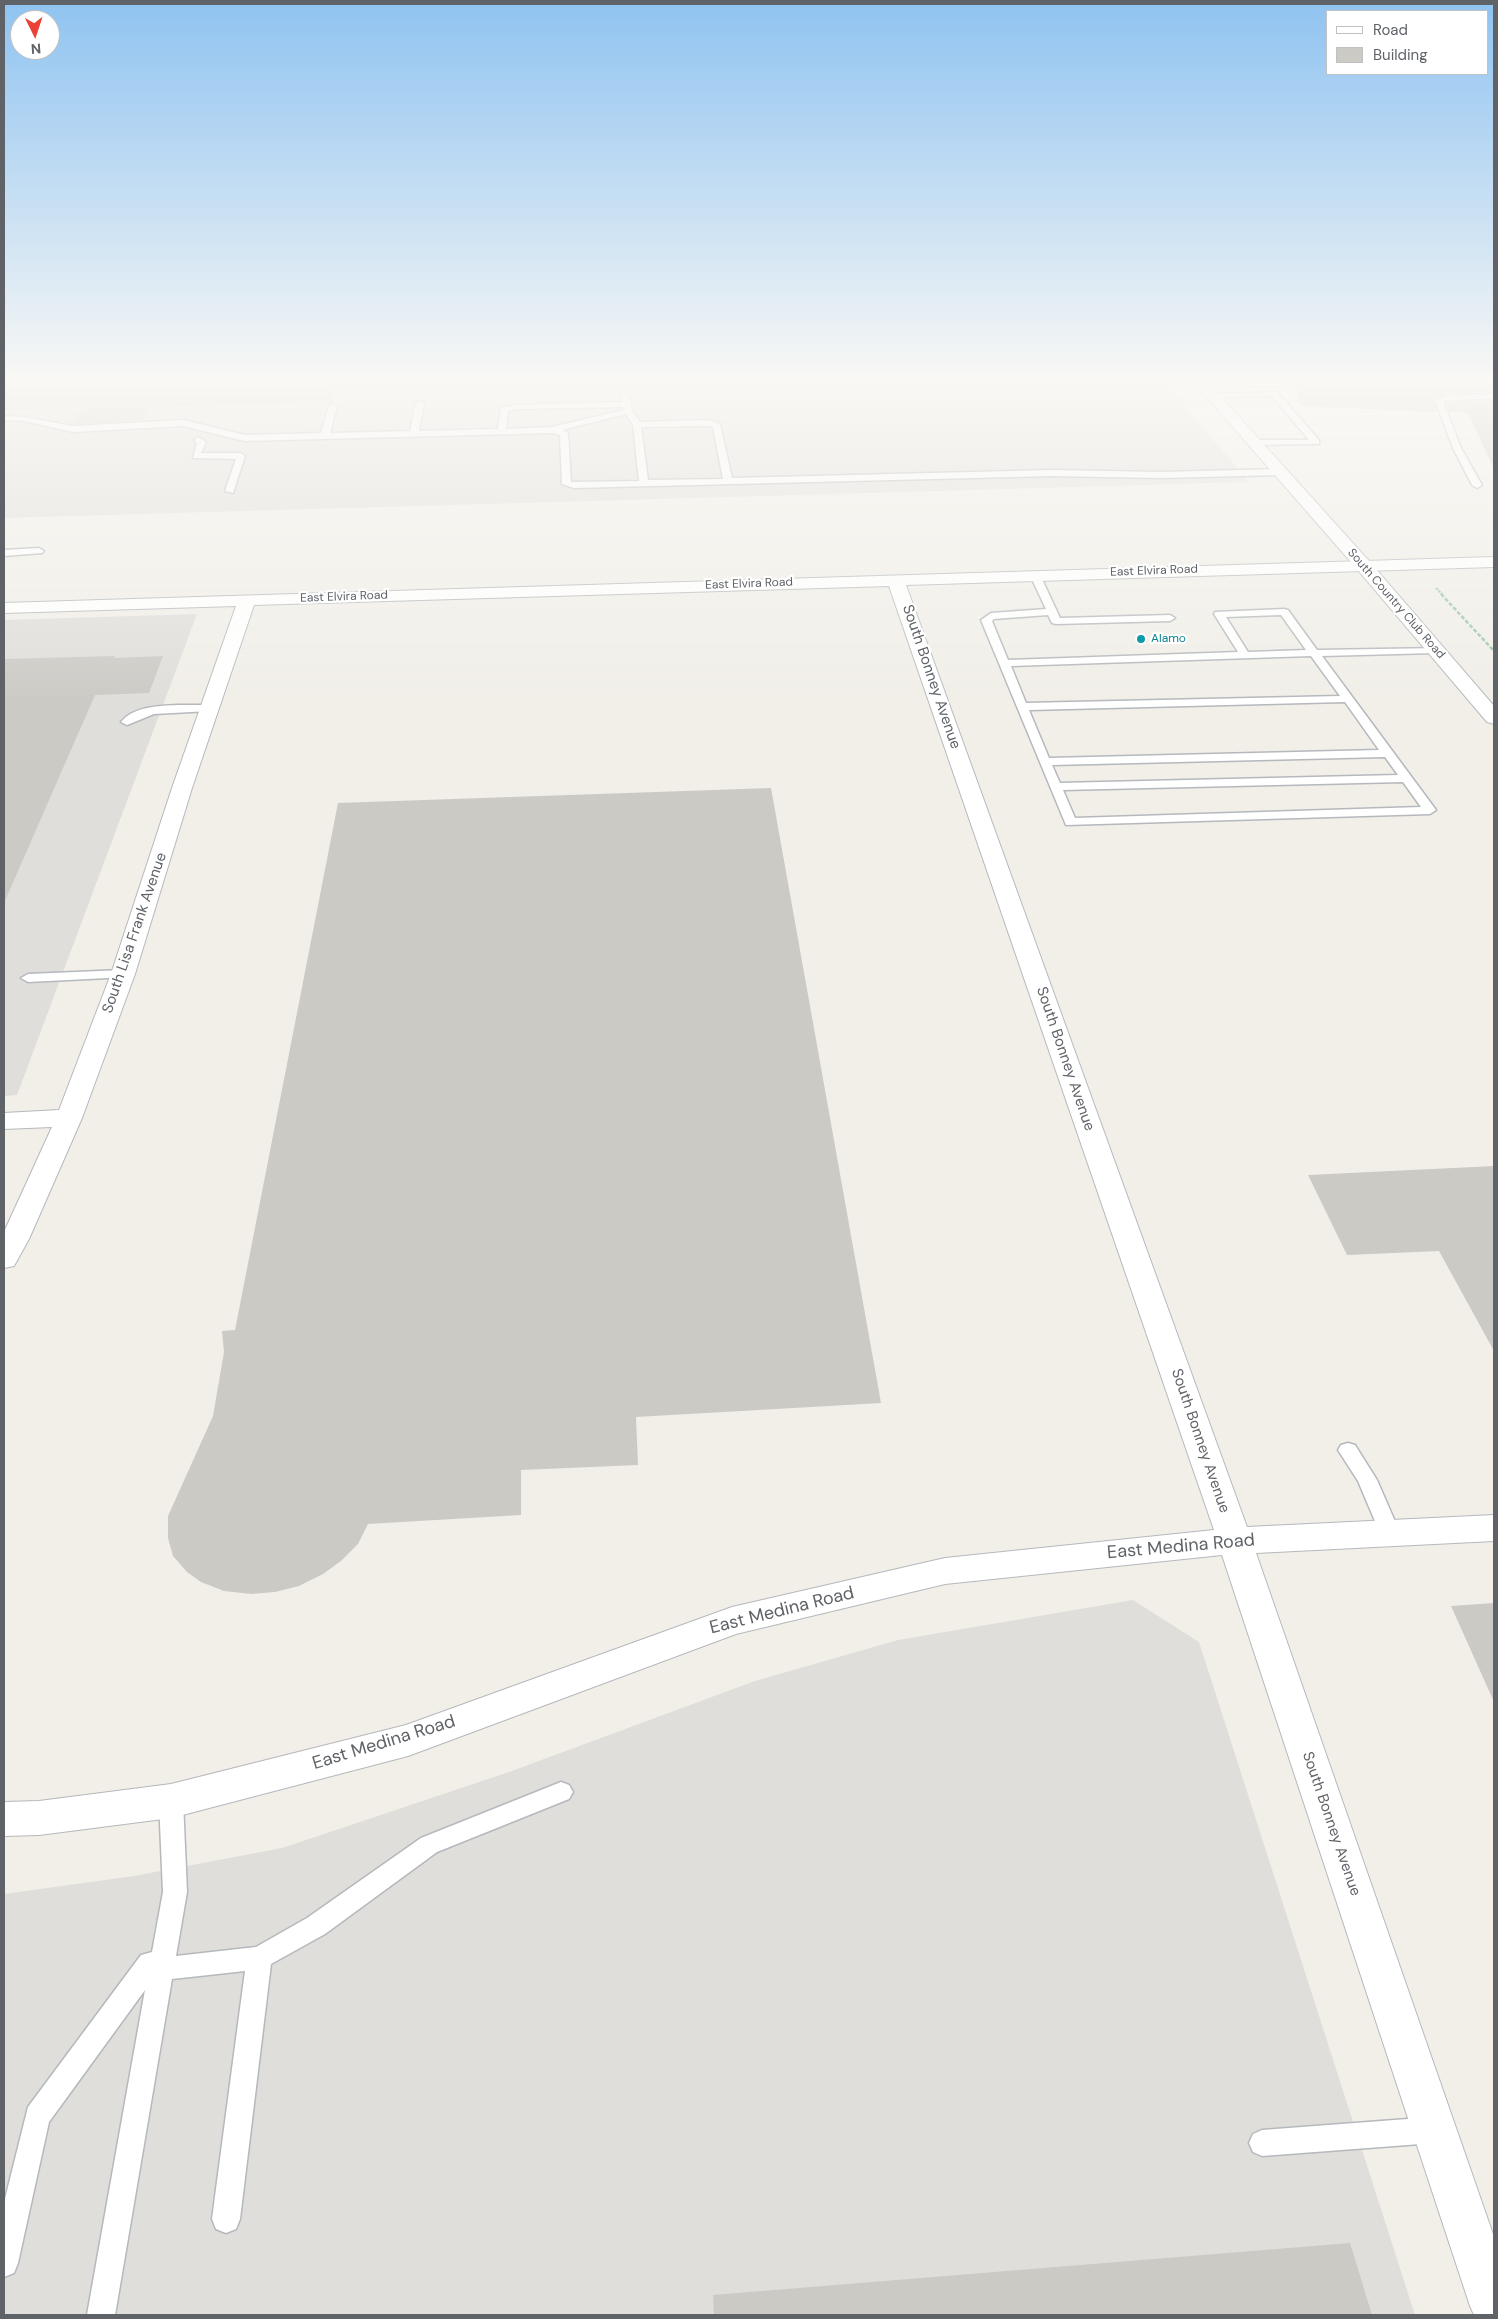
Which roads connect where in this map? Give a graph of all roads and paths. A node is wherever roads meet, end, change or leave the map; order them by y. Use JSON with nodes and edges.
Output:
{"nodes":[{"id":1,"x":231,"y":486,"type":"edge"},
{"id":2,"x":1293,"y":486,"type":"edge"},
{"id":3,"x":230,"y":490,"type":"dead end"},
{"id":4,"x":40,"y":551,"type":"dead end"},
{"id":5,"x":4,"y":552,"type":"edge"},
{"id":6,"x":1494,"y":562,"type":"edge"},
{"id":7,"x":1414,"y":564,"type":"junction"},
{"id":8,"x":1363,"y":565,"type":"junction"},
{"id":9,"x":1035,"y":575,"type":"junction"},
{"id":10,"x":896,"y":580,"type":"junction"},
{"id":11,"x":247,"y":600,"type":"junction"},
{"id":12,"x":4,"y":608,"type":"edge"},
{"id":13,"x":1052,"y":612,"type":"junction"},
{"id":14,"x":1170,"y":618,"type":"dead end"},
{"id":15,"x":1436,"y":650,"type":"junction"},
{"id":16,"x":1494,"y":651,"type":"edge"},
{"id":17,"x":1314,"y":653,"type":"junction"},
{"id":18,"x":1245,"y":655,"type":"junction"},
{"id":19,"x":1003,"y":663,"type":"junction"},
{"id":20,"x":1347,"y":699,"type":"junction"},
{"id":21,"x":1021,"y":707,"type":"junction"},
{"id":22,"x":210,"y":708,"type":"junction"},
{"id":23,"x":1493,"y":715,"type":"edge"},
{"id":24,"x":127,"y":722,"type":"dead end"},
{"id":25,"x":1388,"y":753,"type":"junction"},
{"id":26,"x":1044,"y":762,"type":"junction"},
{"id":27,"x":1406,"y":778,"type":"junction"},
{"id":28,"x":1054,"y":788,"type":"junction"},
{"id":29,"x":124,"y":974,"type":"junction"},
{"id":30,"x":28,"y":978,"type":"dead end"},
{"id":31,"x":69,"y":1118,"type":"junction"},
{"id":32,"x":4,"y":1121,"type":"edge"},
{"id":33,"x":4,"y":1260,"type":"edge"},
{"id":34,"x":1348,"y":1450,"type":"dead end"},
{"id":35,"x":1494,"y":1528,"type":"edge"},
{"id":36,"x":1390,"y":1533,"type":"junction"},
{"id":37,"x":1235,"y":1541,"type":"junction"},
{"id":38,"x":561,"y":1792,"type":"dead end"},
{"id":39,"x":171,"y":1802,"type":"junction"},
{"id":40,"x":4,"y":1819,"type":"edge"},
{"id":41,"x":259,"y":1958,"type":"junction"},
{"id":42,"x":153,"y":1971,"type":"junction"},
{"id":43,"x":1434,"y":2130,"type":"junction"},
{"id":44,"x":1262,"y":2143,"type":"dead end"},
{"id":45,"x":226,"y":2218,"type":"dead end"},
{"id":46,"x":4,"y":2263,"type":"edge"},
{"id":47,"x":1494,"y":2306,"type":"edge"},
{"id":48,"x":101,"y":2315,"type":"edge"}],
"edges":[{"from":1,"to":3,"type":"lane"},
{"from":2,"to":8,"type":"street","name":"South Country Club Road"},
{"from":4,"to":5,"type":"lane"},
{"from":6,"to":7,"type":"street","name":"East Elvira Road"},
{"from":7,"to":8,"type":"street","name":"East Elvira Road"},
{"from":7,"to":16,"type":"path"},
{"from":8,"to":9,"type":"street","name":"East Elvira Road"},
{"from":8,"to":15,"type":"street","name":"South Country Club Road"},
{"from":9,"to":10,"type":"street","name":"East Elvira Road"},
{"from":9,"to":13,"type":"lane"},
{"from":10,"to":11,"type":"street","name":"East Elvira Road"},
{"from":10,"to":37,"type":"street","name":"South Bonney Avenue"},
{"from":11,"to":12,"type":"street","name":"East Elvira Road"},
{"from":11,"to":22,"type":"street","name":"South Lisa Frank Avenue"},
{"from":13,"to":14,"type":"lane"},
{"from":13,"to":19,"type":"lane"},
{"from":15,"to":17,"type":"lane"},
{"from":15,"to":23,"type":"street","name":"South Country Club Road"},
{"from":17,"to":18,"type":"lane"},
{"from":17,"to":18,"type":"lane"},
{"from":17,"to":20,"type":"lane"},
{"from":18,"to":19,"type":"lane"},
{"from":19,"to":21,"type":"lane"},
{"from":20,"to":21,"type":"lane"},
{"from":20,"to":25,"type":"lane"},
{"from":21,"to":26,"type":"lane"},
{"from":22,"to":24,"type":"lane"},
{"from":22,"to":29,"type":"street","name":"South Lisa Frank Avenue"},
{"from":25,"to":26,"type":"lane"},
{"from":25,"to":27,"type":"lane"},
{"from":26,"to":28,"type":"lane"},
{"from":27,"to":28,"type":"lane"},
{"from":27,"to":28,"type":"lane"},
{"from":29,"to":30,"type":"lane"},
{"from":29,"to":31,"type":"street","name":"South Lisa Frank Avenue"},
{"from":31,"to":32,"type":"street"},
{"from":31,"to":33,"type":"street","name":"South Lisa Frank Avenue"},
{"from":34,"to":36,"type":"lane"},
{"from":35,"to":36,"type":"street","name":"East Medina Road"},
{"from":36,"to":37,"type":"street","name":"East Medina Road"},
{"from":37,"to":39,"type":"street","name":"East Medina Road"},
{"from":37,"to":43,"type":"street","name":"South Bonney Avenue"},
{"from":38,"to":41,"type":"lane"},
{"from":39,"to":40,"type":"street","name":"East Medina Road"},
{"from":39,"to":42,"type":"lane"},
{"from":41,"to":42,"type":"lane"},
{"from":41,"to":45,"type":"lane"},
{"from":42,"to":46,"type":"lane"},
{"from":42,"to":48,"type":"lane"},
{"from":43,"to":44,"type":"lane"},
{"from":43,"to":47,"type":"street","name":"South Bonney Avenue"}]}
